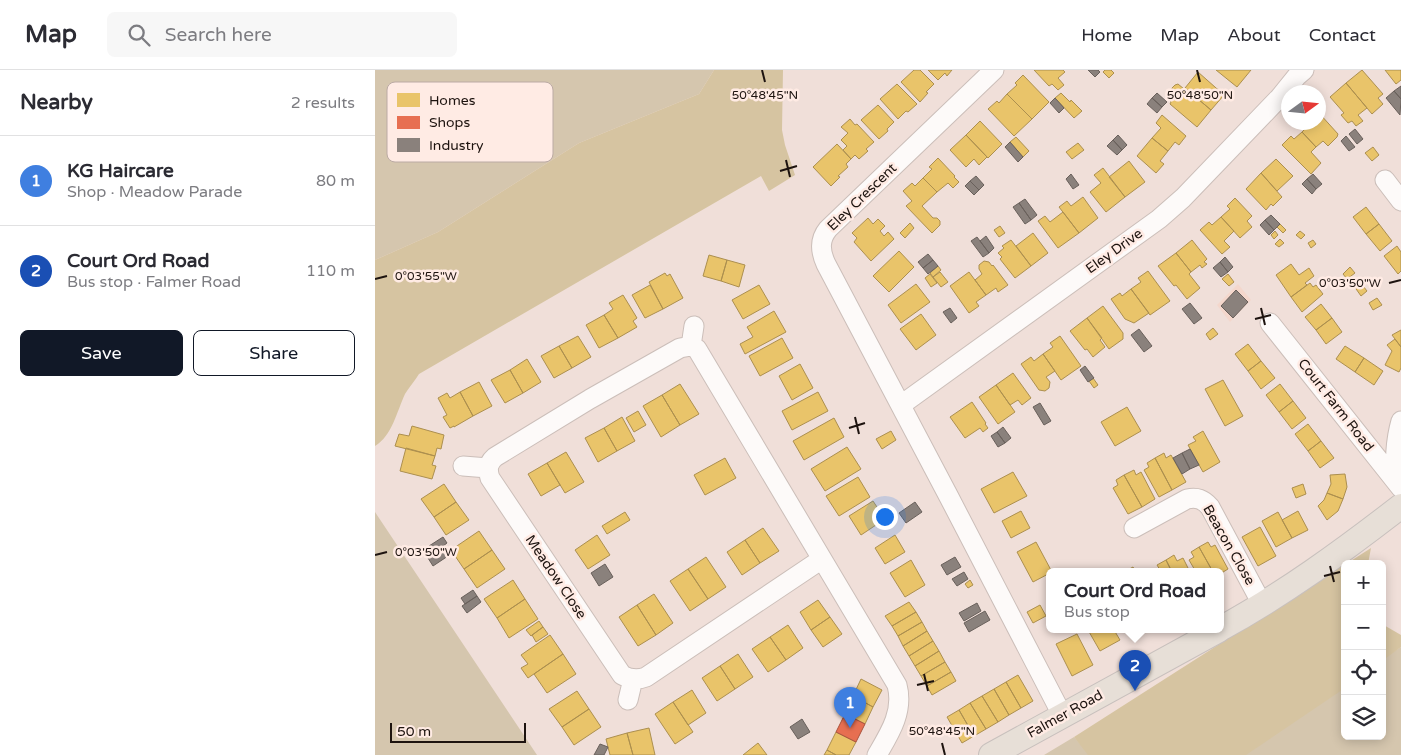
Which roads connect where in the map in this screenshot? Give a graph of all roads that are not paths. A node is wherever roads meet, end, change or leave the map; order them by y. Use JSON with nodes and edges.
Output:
{"nodes":[{"id":1,"x":994,"y":70,"type":"edge"},
{"id":2,"x":1297,"y":72,"type":"edge"},
{"id":3,"x":1385,"y":180,"type":"dead end"},
{"id":4,"x":1401,"y":201,"type":"edge"},
{"id":5,"x":1270,"y":323,"type":"dead end"},
{"id":6,"x":694,"y":326,"type":"dead end"},
{"id":7,"x":691,"y":346,"type":"junction"},
{"id":8,"x":901,"y":405,"type":"junction"},
{"id":9,"x":1401,"y":421,"type":"edge"},
{"id":10,"x":463,"y":466,"type":"dead end"},
{"id":11,"x":488,"y":468,"type":"junction"},
{"id":12,"x":1398,"y":485,"type":"edge"},
{"id":13,"x":1401,"y":506,"type":"edge"},
{"id":14,"x":1134,"y":528,"type":"dead end"},
{"id":15,"x":822,"y":559,"type":"junction"},
{"id":16,"x":1262,"y":604,"type":"junction"},
{"id":17,"x":1224,"y":627,"type":"edge"},
{"id":18,"x":1213,"y":633,"type":"edge"},
{"id":19,"x":633,"y":679,"type":"junction"},
{"id":20,"x":628,"y":700,"type":"dead end"},
{"id":21,"x":1063,"y":714,"type":"junction"},
{"id":22,"x":877,"y":755,"type":"edge"},
{"id":23,"x":991,"y":755,"type":"edge"}],
"edges":[{"from":1,"to":8,"type":"street","name":"Eley Crescent"},
{"from":2,"to":8,"type":"street","name":"Eley Drive"},
{"from":3,"to":4,"type":"street"},
{"from":5,"to":12,"type":"street","name":"Court Farm Road"},
{"from":6,"to":7,"type":"street"},
{"from":7,"to":11,"type":"street"},
{"from":7,"to":15,"type":"street"},
{"from":8,"to":21,"type":"street","name":"Eley Crescent"},
{"from":9,"to":12,"type":"street"},
{"from":10,"to":11,"type":"street"},
{"from":11,"to":19,"type":"street","name":"Meadow Close"},
{"from":13,"to":16,"type":"main road","name":"Falmer Road"},
{"from":14,"to":16,"type":"street","name":"Beacon Close"},
{"from":15,"to":19,"type":"street"},
{"from":15,"to":22,"type":"street"},
{"from":16,"to":17,"type":"main road","name":"Falmer Road"},
{"from":18,"to":21,"type":"main road","name":"Falmer Road"},
{"from":19,"to":20,"type":"street"},
{"from":21,"to":23,"type":"main road","name":"Falmer Road"}]}
